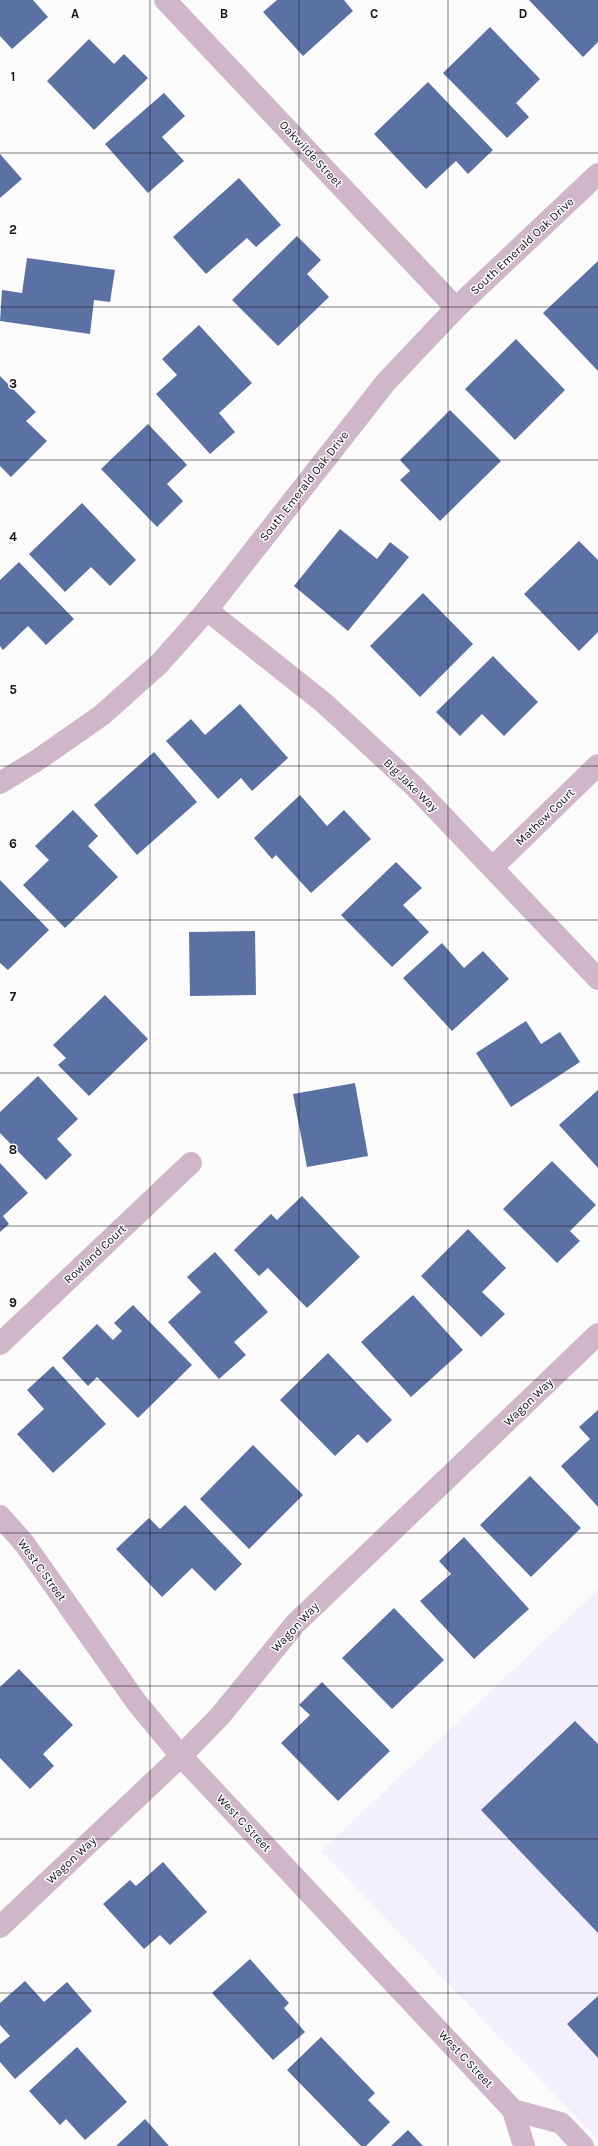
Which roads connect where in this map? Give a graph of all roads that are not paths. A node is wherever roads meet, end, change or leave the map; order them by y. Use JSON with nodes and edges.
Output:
{"nodes":[{"id":1,"x":170,"y":2,"type":"edge"},
{"id":2,"x":598,"y":174,"type":"edge"},
{"id":3,"x":456,"y":308,"type":"junction"},
{"id":4,"x":207,"y":610,"type":"junction"},
{"id":5,"x":598,"y":765,"type":"edge"},
{"id":6,"x":0,"y":783,"type":"edge"},
{"id":7,"x":492,"y":868,"type":"junction"},
{"id":8,"x":598,"y":979,"type":"edge"},
{"id":9,"x":191,"y":1163,"type":"dead end"},
{"id":10,"x":598,"y":1334,"type":"edge"},
{"id":11,"x":0,"y":1344,"type":"edge"},
{"id":12,"x":0,"y":1516,"type":"edge"},
{"id":13,"x":181,"y":1756,"type":"junction"},
{"id":14,"x":0,"y":1927,"type":"edge"},
{"id":15,"x":513,"y":2110,"type":"junction"},
{"id":16,"x":524,"y":2146,"type":"edge"},
{"id":17,"x":583,"y":2146,"type":"edge"}],
"edges":[{"from":1,"to":3,"type":"street","name":"Oakwilde Street"},
{"from":2,"to":3,"type":"street","name":"South Emerald Oak Drive"},
{"from":3,"to":4,"type":"street","name":"South Emerald Oak Drive"},
{"from":4,"to":6,"type":"street","name":"South Emerald Oak Drive"},
{"from":4,"to":7,"type":"street","name":"Big Jake Way"},
{"from":5,"to":7,"type":"street","name":"Mathew Court"},
{"from":7,"to":8,"type":"street","name":"Big Jake Way"},
{"from":9,"to":11,"type":"street","name":"Rowland Court"},
{"from":10,"to":13,"type":"street","name":"Wagon Way"},
{"from":12,"to":13,"type":"street","name":"West C Street"},
{"from":13,"to":14,"type":"street","name":"Wagon Way"},
{"from":13,"to":15,"type":"street","name":"West C Street"},
{"from":15,"to":16,"type":"street"},
{"from":15,"to":17,"type":"street"}]}
